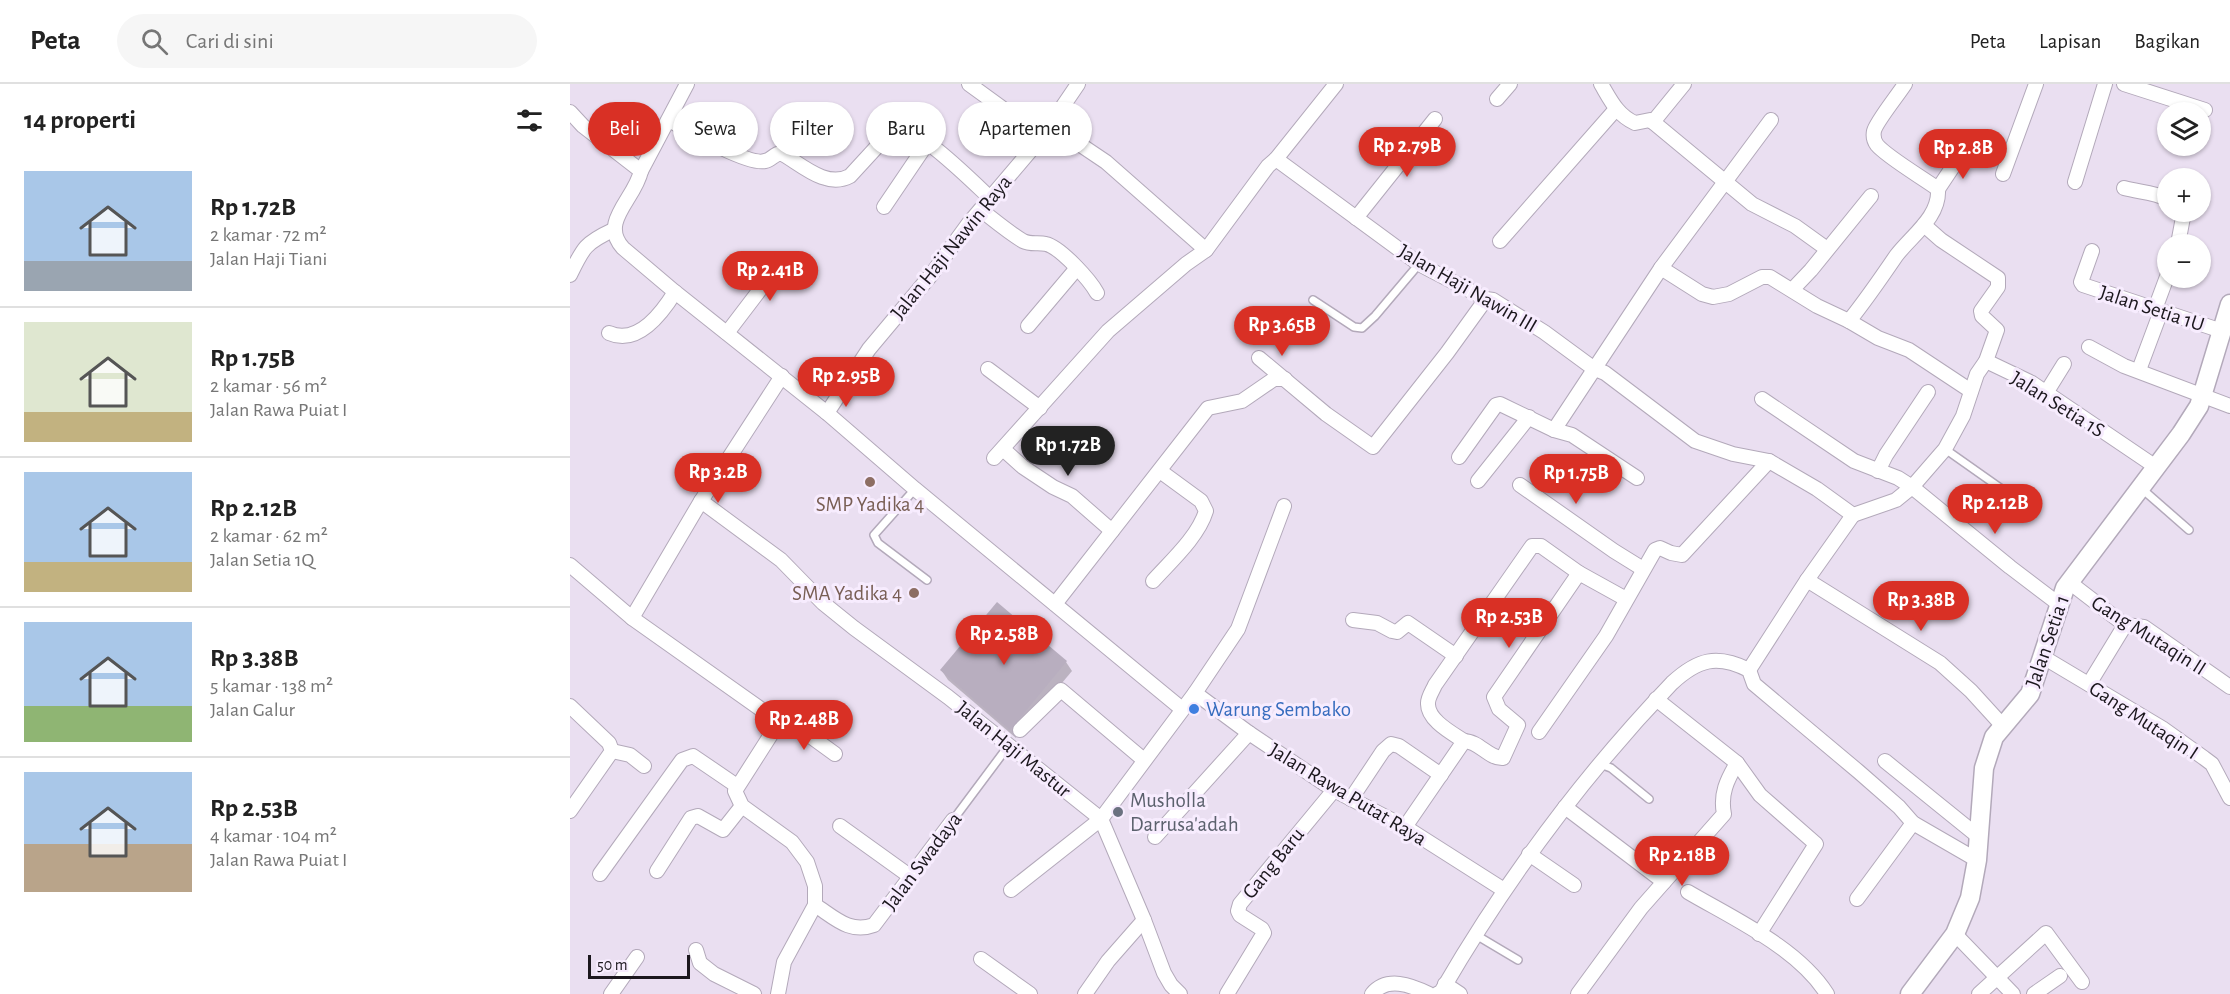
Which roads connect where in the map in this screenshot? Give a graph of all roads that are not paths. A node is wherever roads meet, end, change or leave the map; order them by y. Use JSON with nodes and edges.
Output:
{"nodes":[{"id":1,"x":687,"y":84,"type":"edge"},
{"id":2,"x":1078,"y":84,"type":"edge"},
{"id":3,"x":1336,"y":84,"type":"edge"},
{"id":4,"x":1510,"y":84,"type":"edge"},
{"id":5,"x":1601,"y":84,"type":"edge"},
{"id":6,"x":1684,"y":84,"type":"edge"},
{"id":7,"x":1905,"y":84,"type":"edge"},
{"id":8,"x":2036,"y":84,"type":"edge"},
{"id":9,"x":2105,"y":84,"type":"edge"},
{"id":10,"x":2124,"y":84,"type":"edge"},
{"id":11,"x":2170,"y":84,"type":"edge"},
{"id":12,"x":972,"y":85,"type":"edge"},
{"id":13,"x":2165,"y":98,"type":"junction"},
{"id":14,"x":1497,"y":99,"type":"dead end"},
{"id":15,"x":995,"y":102,"type":"edge"},
{"id":16,"x":1066,"y":102,"type":"edge"},
{"id":17,"x":2178,"y":102,"type":"edge"},
{"id":18,"x":1616,"y":109,"type":"junction"},
{"id":19,"x":570,"y":112,"type":"edge"},
{"id":20,"x":1434,"y":119,"type":"dead end"},
{"id":21,"x":669,"y":120,"type":"junction"},
{"id":22,"x":1771,"y":120,"type":"dead end"},
{"id":23,"x":1653,"y":122,"type":"junction"},
{"id":24,"x":1092,"y":153,"type":"edge"},
{"id":25,"x":1962,"y":153,"type":"dead end"},
{"id":26,"x":868,"y":156,"type":"edge"},
{"id":27,"x":919,"y":156,"type":"edge"},
{"id":28,"x":944,"y":156,"type":"edge"},
{"id":29,"x":1026,"y":156,"type":"edge"},
{"id":30,"x":1276,"y":159,"type":"junction"},
{"id":31,"x":641,"y":171,"type":"junction"},
{"id":32,"x":2003,"y":174,"type":"dead end"},
{"id":33,"x":2075,"y":182,"type":"dead end"},
{"id":34,"x":1726,"y":183,"type":"junction"},
{"id":35,"x":2124,"y":188,"type":"dead end"},
{"id":36,"x":1938,"y":189,"type":"junction"},
{"id":37,"x":2157,"y":194,"type":"edge"},
{"id":38,"x":1870,"y":196,"type":"dead end"},
{"id":39,"x":990,"y":198,"type":"junction"},
{"id":40,"x":884,"y":207,"type":"dead end"},
{"id":41,"x":981,"y":210,"type":"junction"},
{"id":42,"x":1356,"y":218,"type":"junction"},
{"id":43,"x":1924,"y":225,"type":"junction"},
{"id":44,"x":613,"y":230,"type":"junction"},
{"id":45,"x":1500,"y":241,"type":"dead end"},
{"id":46,"x":1827,"y":249,"type":"junction"},
{"id":47,"x":1206,"y":250,"type":"junction"},
{"id":48,"x":2092,"y":251,"type":"dead end"},
{"id":49,"x":1419,"y":264,"type":"junction"},
{"id":50,"x":1077,"y":268,"type":"junction"},
{"id":51,"x":1661,"y":268,"type":"junction"},
{"id":52,"x":747,"y":274,"type":"dead end"},
{"id":53,"x":570,"y":275,"type":"edge"},
{"id":54,"x":2164,"y":288,"type":"edge"},
{"id":55,"x":1792,"y":290,"type":"junction"},
{"id":56,"x":675,"y":292,"type":"junction"},
{"id":57,"x":1097,"y":292,"type":"dead end"},
{"id":58,"x":1486,"y":299,"type":"junction"},
{"id":59,"x":1313,"y":300,"type":"dead end"},
{"id":60,"x":2230,"y":304,"type":"edge"},
{"id":61,"x":2158,"y":310,"type":"junction"},
{"id":62,"x":1850,"y":321,"type":"junction"},
{"id":63,"x":1028,"y":326,"type":"dead end"},
{"id":64,"x":2222,"y":331,"type":"junction"},
{"id":65,"x":609,"y":333,"type":"dead end"},
{"id":66,"x":727,"y":333,"type":"junction"},
{"id":67,"x":2089,"y":347,"type":"dead end"},
{"id":68,"x":1259,"y":358,"type":"dead end"},
{"id":69,"x":1986,"y":361,"type":"junction"},
{"id":70,"x":2064,"y":364,"type":"dead end"},
{"id":71,"x":1593,"y":368,"type":"junction"},
{"id":72,"x":987,"y":369,"type":"dead end"},
{"id":73,"x":2139,"y":370,"type":"junction"},
{"id":74,"x":782,"y":376,"type":"junction"},
{"id":75,"x":1285,"y":380,"type":"junction"},
{"id":76,"x":1971,"y":391,"type":"junction"},
{"id":77,"x":1928,"y":392,"type":"dead end"},
{"id":78,"x":2046,"y":393,"type":"junction"},
{"id":79,"x":2203,"y":396,"type":"junction"},
{"id":80,"x":1762,"y":399,"type":"dead end"},
{"id":81,"x":2230,"y":406,"type":"edge"},
{"id":82,"x":1040,"y":408,"type":"junction"},
{"id":83,"x":828,"y":413,"type":"junction"},
{"id":84,"x":1529,"y":417,"type":"junction"},
{"id":85,"x":1554,"y":430,"type":"junction"},
{"id":86,"x":1945,"y":449,"type":"junction"},
{"id":87,"x":1459,"y":457,"type":"dead end"},
{"id":88,"x":1769,"y":461,"type":"junction"},
{"id":89,"x":2156,"y":467,"type":"junction"},
{"id":90,"x":1160,"y":471,"type":"junction"},
{"id":91,"x":1878,"y":471,"type":"junction"},
{"id":92,"x":1637,"y":478,"type":"dead end"},
{"id":93,"x":1478,"y":481,"type":"dead end"},
{"id":94,"x":1521,"y":485,"type":"dead end"},
{"id":95,"x":1912,"y":487,"type":"junction"},
{"id":96,"x":2141,"y":487,"type":"junction"},
{"id":97,"x":915,"y":489,"type":"junction"},
{"id":98,"x":2006,"y":492,"type":"dead end"},
{"id":99,"x":701,"y":501,"type":"junction"},
{"id":100,"x":1284,"y":506,"type":"dead end"},
{"id":101,"x":1853,"y":515,"type":"junction"},
{"id":102,"x":2189,"y":530,"type":"dead end"},
{"id":103,"x":1112,"y":531,"type":"junction"},
{"id":104,"x":570,"y":565,"type":"edge"},
{"id":105,"x":1643,"y":568,"type":"junction"},
{"id":106,"x":1578,"y":573,"type":"junction"},
{"id":107,"x":927,"y":580,"type":"dead end"},
{"id":108,"x":1807,"y":580,"type":"junction"},
{"id":109,"x":1153,"y":581,"type":"dead end"},
{"id":110,"x":2069,"y":582,"type":"junction"},
{"id":111,"x":1626,"y":599,"type":"junction"},
{"id":112,"x":1055,"y":604,"type":"junction"},
{"id":113,"x":2060,"y":605,"type":"junction"},
{"id":114,"x":632,"y":618,"type":"junction"},
{"id":115,"x":1353,"y":620,"type":"dead end"},
{"id":116,"x":2125,"y":626,"type":"junction"},
{"id":117,"x":1456,"y":656,"type":"junction"},
{"id":118,"x":2043,"y":657,"type":"junction"},
{"id":119,"x":1749,"y":670,"type":"junction"},
{"id":120,"x":2089,"y":684,"type":"junction"},
{"id":121,"x":2230,"y":687,"type":"edge"},
{"id":122,"x":1195,"y":693,"type":"junction"},
{"id":123,"x":1656,"y":699,"type":"junction"},
{"id":124,"x":570,"y":706,"type":"edge"},
{"id":125,"x":1182,"y":709,"type":"junction"},
{"id":126,"x":779,"y":722,"type":"junction"},
{"id":127,"x":2002,"y":725,"type":"junction"},
{"id":128,"x":1020,"y":730,"type":"dead end"},
{"id":129,"x":1539,"y":732,"type":"dead end"},
{"id":130,"x":1249,"y":733,"type":"junction"},
{"id":131,"x":1464,"y":741,"type":"junction"},
{"id":132,"x":1009,"y":744,"type":"junction"},
{"id":133,"x":612,"y":751,"type":"junction"},
{"id":134,"x":835,"y":754,"type":"dead end"},
{"id":135,"x":1144,"y":760,"type":"junction"},
{"id":136,"x":1885,"y":761,"type":"dead end"},
{"id":137,"x":1599,"y":763,"type":"junction"},
{"id":138,"x":1737,"y":763,"type":"junction"},
{"id":139,"x":644,"y":766,"type":"dead end"},
{"id":140,"x":1441,"y":776,"type":"junction"},
{"id":141,"x":737,"y":786,"type":"junction"},
{"id":142,"x":1334,"y":790,"type":"junction"},
{"id":143,"x":2230,"y":798,"type":"edge"},
{"id":144,"x":1351,"y":799,"type":"junction"},
{"id":145,"x":1649,"y":799,"type":"dead end"},
{"id":146,"x":742,"y":806,"type":"junction"},
{"id":147,"x":1565,"y":807,"type":"junction"},
{"id":148,"x":570,"y":811,"type":"edge"},
{"id":149,"x":1101,"y":819,"type":"junction"},
{"id":150,"x":953,"y":820,"type":"joint"},
{"id":151,"x":1913,"y":823,"type":"junction"},
{"id":152,"x":840,"y":826,"type":"dead end"},
{"id":153,"x":1405,"y":827,"type":"junction"},
{"id":154,"x":1155,"y":837,"type":"dead end"},
{"id":155,"x":1979,"y":837,"type":"junction"},
{"id":156,"x":1529,"y":854,"type":"junction"},
{"id":157,"x":1977,"y":860,"type":"junction"},
{"id":158,"x":657,"y":871,"type":"dead end"},
{"id":159,"x":600,"y":874,"type":"dead end"},
{"id":160,"x":910,"y":877,"type":"junction"},
{"id":161,"x":1664,"y":882,"type":"junction"},
{"id":162,"x":1574,"y":885,"type":"dead end"},
{"id":163,"x":1011,"y":890,"type":"dead end"},
{"id":164,"x":1504,"y":890,"type":"junction"},
{"id":165,"x":1688,"y":892,"type":"dead end"},
{"id":166,"x":1857,"y":899,"type":"dead end"},
{"id":167,"x":815,"y":905,"type":"junction"},
{"id":168,"x":1144,"y":920,"type":"junction"},
{"id":169,"x":1759,"y":934,"type":"junction"},
{"id":170,"x":1955,"y":934,"type":"junction"},
{"id":171,"x":1476,"y":935,"type":"junction"},
{"id":172,"x":696,"y":950,"type":"dead end"},
{"id":173,"x":637,"y":957,"type":"dead end"},
{"id":174,"x":981,"y":959,"type":"dead end"},
{"id":175,"x":1518,"y":960,"type":"dead end"},
{"id":176,"x":2060,"y":976,"type":"dead end"},
{"id":177,"x":1998,"y":977,"type":"junction"},
{"id":178,"x":2082,"y":982,"type":"dead end"},
{"id":179,"x":1439,"y":992,"type":"edge"},
{"id":180,"x":1584,"y":992,"type":"edge"},
{"id":181,"x":611,"y":994,"type":"edge"},
{"id":182,"x":754,"y":994,"type":"edge"},
{"id":183,"x":778,"y":994,"type":"edge"},
{"id":184,"x":1030,"y":994,"type":"edge"},
{"id":185,"x":1085,"y":994,"type":"edge"},
{"id":186,"x":1180,"y":994,"type":"edge"},
{"id":187,"x":1227,"y":994,"type":"edge"},
{"id":188,"x":1372,"y":994,"type":"edge"},
{"id":189,"x":1460,"y":994,"type":"edge"},
{"id":190,"x":1827,"y":994,"type":"edge"},
{"id":191,"x":1910,"y":994,"type":"edge"},
{"id":192,"x":1979,"y":994,"type":"edge"},
{"id":193,"x":2013,"y":994,"type":"edge"},
{"id":194,"x":2034,"y":994,"type":"edge"}],
"edges":[{"from":1,"to":21,"type":"street"},
{"from":2,"to":16,"type":"street","name":"Jalan Haji Nawin Raya"},
{"from":3,"to":30,"type":"street"},
{"from":4,"to":14,"type":"street"},
{"from":5,"to":18,"type":"street"},
{"from":6,"to":23,"type":"street"},
{"from":7,"to":36,"type":"street"},
{"from":8,"to":32,"type":"street"},
{"from":9,"to":33,"type":"street"},
{"from":10,"to":13,"type":"street"},
{"from":11,"to":13,"type":"street"},
{"from":12,"to":15,"type":"street"},
{"from":13,"to":17,"type":"street"},
{"from":18,"to":23,"type":"street"},
{"from":18,"to":45,"type":"street"},
{"from":19,"to":31,"type":"street"},
{"from":20,"to":42,"type":"street"},
{"from":21,"to":26,"type":"street"},
{"from":21,"to":31,"type":"street"},
{"from":22,"to":34,"type":"street"},
{"from":23,"to":34,"type":"street"},
{"from":24,"to":47,"type":"street"},
{"from":25,"to":36,"type":"street"},
{"from":27,"to":40,"type":"street"},
{"from":28,"to":39,"type":"street"},
{"from":29,"to":39,"type":"street","name":"Jalan Haji Nawin Raya"},
{"from":30,"to":42,"type":"street","name":"Jalan Haji Nawin III"},
{"from":30,"to":47,"type":"street"},
{"from":31,"to":44,"type":"street"},
{"from":34,"to":46,"type":"street"},
{"from":34,"to":51,"type":"street"},
{"from":35,"to":37,"type":"street"},
{"from":36,"to":43,"type":"street"},
{"from":38,"to":46,"type":"street"},
{"from":39,"to":41,"type":"street","name":"Jalan Haji Nawin Raya"},
{"from":41,"to":50,"type":"street"},
{"from":41,"to":83,"type":"street","name":"Jalan Haji Nawin Raya"},
{"from":42,"to":49,"type":"street","name":"Jalan Haji Nawin III"},
{"from":43,"to":62,"type":"street"},
{"from":43,"to":69,"type":"street"},
{"from":44,"to":53,"type":"street"},
{"from":44,"to":56,"type":"street"},
{"from":46,"to":55,"type":"street"},
{"from":47,"to":82,"type":"street"},
{"from":48,"to":61,"type":"street","name":"Jalan Setia 1U"},
{"from":49,"to":58,"type":"street","name":"Jalan Haji Nawin III"},
{"from":49,"to":59,"type":"lane"},
{"from":50,"to":57,"type":"street"},
{"from":50,"to":63,"type":"street"},
{"from":51,"to":55,"type":"street"},
{"from":51,"to":71,"type":"street"},
{"from":52,"to":66,"type":"street"},
{"from":54,"to":61,"type":"street"},
{"from":55,"to":62,"type":"street"},
{"from":56,"to":65,"type":"street"},
{"from":56,"to":66,"type":"street"},
{"from":58,"to":71,"type":"street","name":"Jalan Haji Nawin III"},
{"from":58,"to":75,"type":"street"},
{"from":60,"to":64,"type":"street","name":"Jalan Setia 1"},
{"from":61,"to":64,"type":"street","name":"Jalan Setia 1U"},
{"from":61,"to":73,"type":"street"},
{"from":62,"to":76,"type":"street"},
{"from":64,"to":79,"type":"street","name":"Jalan Setia 1"},
{"from":66,"to":74,"type":"street"},
{"from":67,"to":73,"type":"street"},
{"from":68,"to":75,"type":"street"},
{"from":69,"to":76,"type":"street","name":"Jalan Setia 1S"},
{"from":69,"to":78,"type":"street","name":"Jalan Setia 1S"},
{"from":70,"to":78,"type":"street"},
{"from":71,"to":85,"type":"street"},
{"from":71,"to":88,"type":"street","name":"Jalan Haji Nawin III"},
{"from":72,"to":82,"type":"street"},
{"from":73,"to":79,"type":"street"},
{"from":74,"to":83,"type":"street"},
{"from":74,"to":99,"type":"street"},
{"from":75,"to":90,"type":"street"},
{"from":76,"to":86,"type":"street","name":"Jalan Setia 1S"},
{"from":77,"to":91,"type":"street"},
{"from":78,"to":89,"type":"street","name":"Jalan Setia 1S"},
{"from":79,"to":81,"type":"street"},
{"from":79,"to":89,"type":"street","name":"Jalan Setia 1"},
{"from":80,"to":91,"type":"street"},
{"from":82,"to":103,"type":"street"},
{"from":83,"to":97,"type":"street"},
{"from":84,"to":85,"type":"street"},
{"from":84,"to":87,"type":"street"},
{"from":84,"to":93,"type":"street"},
{"from":85,"to":92,"type":"street"},
{"from":86,"to":95,"type":"street","name":"Jalan Setia 1S"},
{"from":86,"to":98,"type":"lane"},
{"from":88,"to":101,"type":"street","name":"Jalan Haji Nawin III"},
{"from":88,"to":105,"type":"street"},
{"from":89,"to":96,"type":"street","name":"Jalan Setia 1"},
{"from":90,"to":103,"type":"street"},
{"from":90,"to":109,"type":"street"},
{"from":91,"to":95,"type":"street"},
{"from":94,"to":105,"type":"street"},
{"from":95,"to":101,"type":"street","name":"Jalan Setia 1S"},
{"from":95,"to":113,"type":"street"},
{"from":96,"to":102,"type":"lane"},
{"from":96,"to":110,"type":"street","name":"Jalan Setia 1"},
{"from":97,"to":107,"type":"lane"},
{"from":97,"to":112,"type":"street"},
{"from":99,"to":114,"type":"street"},
{"from":99,"to":132,"type":"street","name":"Jalan Haji Mastur"},
{"from":100,"to":122,"type":"street"},
{"from":101,"to":108,"type":"street"},
{"from":103,"to":112,"type":"street"},
{"from":104,"to":114,"type":"street"},
{"from":105,"to":111,"type":"street"},
{"from":106,"to":111,"type":"street"},
{"from":106,"to":117,"type":"street"},
{"from":106,"to":131,"type":"street"},
{"from":108,"to":119,"type":"street"},
{"from":108,"to":127,"type":"street"},
{"from":110,"to":113,"type":"street","name":"Jalan Setia 1"},
{"from":110,"to":116,"type":"street","name":"Gang Mutaqin II"},
{"from":111,"to":129,"type":"street"},
{"from":112,"to":125,"type":"street"},
{"from":113,"to":118,"type":"street","name":"Jalan Setia 1"},
{"from":114,"to":126,"type":"street"},
{"from":115,"to":117,"type":"street"},
{"from":116,"to":120,"type":"street"},
{"from":116,"to":121,"type":"street","name":"Gang Mutaqin II"},
{"from":117,"to":131,"type":"street"},
{"from":118,"to":120,"type":"street","name":"Gang Mutaqin I"},
{"from":118,"to":127,"type":"street","name":"Jalan Setia 1"},
{"from":119,"to":123,"type":"street"},
{"from":119,"to":151,"type":"street"},
{"from":120,"to":143,"type":"street","name":"Gang Mutaqin I"},
{"from":122,"to":125,"type":"street"},
{"from":122,"to":130,"type":"street","name":"Jalan Rawa Putat Raya"},
{"from":123,"to":137,"type":"street"},
{"from":123,"to":138,"type":"street"},
{"from":124,"to":133,"type":"street"},
{"from":125,"to":135,"type":"street"},
{"from":126,"to":134,"type":"street"},
{"from":126,"to":141,"type":"street"},
{"from":127,"to":155,"type":"street","name":"Jalan Setia 1"},
{"from":128,"to":135,"type":"street"},
{"from":130,"to":142,"type":"street","name":"Jalan Rawa Putat Raya"},
{"from":130,"to":154,"type":"street"},
{"from":131,"to":140,"type":"street"},
{"from":132,"to":149,"type":"street","name":"Jalan Haji Mastur"},
{"from":132,"to":150,"type":"lane","name":"Jalan Swadaya"},
{"from":133,"to":139,"type":"street"},
{"from":133,"to":148,"type":"street"},
{"from":135,"to":149,"type":"street"},
{"from":136,"to":155,"type":"street"},
{"from":137,"to":145,"type":"lane"},
{"from":137,"to":147,"type":"street"},
{"from":138,"to":161,"type":"street"},
{"from":138,"to":169,"type":"street"},
{"from":140,"to":144,"type":"street"},
{"from":140,"to":153,"type":"street"},
{"from":141,"to":146,"type":"street"},
{"from":141,"to":159,"type":"street"},
{"from":142,"to":144,"type":"street","name":"Jalan Rawa Putat Raya"},
{"from":142,"to":187,"type":"street","name":"Gang Baru"},
{"from":144,"to":153,"type":"street","name":"Jalan Rawa Putat Raya"},
{"from":146,"to":158,"type":"street"},
{"from":146,"to":167,"type":"street"},
{"from":147,"to":156,"type":"street"},
{"from":147,"to":161,"type":"street"},
{"from":149,"to":163,"type":"street"},
{"from":149,"to":168,"type":"street"},
{"from":150,"to":160,"type":"street","name":"Jalan Swadaya"},
{"from":151,"to":157,"type":"street"},
{"from":151,"to":166,"type":"street"},
{"from":152,"to":160,"type":"street"},
{"from":153,"to":164,"type":"street","name":"Jalan Rawa Putat Raya"},
{"from":155,"to":157,"type":"street","name":"Jalan Setia 1"},
{"from":156,"to":162,"type":"street"},
{"from":156,"to":164,"type":"street"},
{"from":157,"to":170,"type":"street","name":"Jalan Setia 1"},
{"from":160,"to":167,"type":"street","name":"Jalan Swadaya"},
{"from":161,"to":180,"type":"street"},
{"from":164,"to":171,"type":"street"},
{"from":165,"to":169,"type":"street"},
{"from":167,"to":183,"type":"street"},
{"from":168,"to":185,"type":"street"},
{"from":168,"to":186,"type":"street"},
{"from":169,"to":190,"type":"street"},
{"from":170,"to":177,"type":"street"},
{"from":170,"to":191,"type":"street","name":"Jalan Setia 1"},
{"from":171,"to":175,"type":"lane"},
{"from":171,"to":179,"type":"street"},
{"from":172,"to":182,"type":"street"},
{"from":173,"to":181,"type":"street"},
{"from":174,"to":184,"type":"street"},
{"from":176,"to":194,"type":"street"},
{"from":177,"to":178,"type":"street"},
{"from":177,"to":192,"type":"street"},
{"from":177,"to":193,"type":"street"},
{"from":179,"to":188,"type":"street"},
{"from":179,"to":189,"type":"street"}]}
